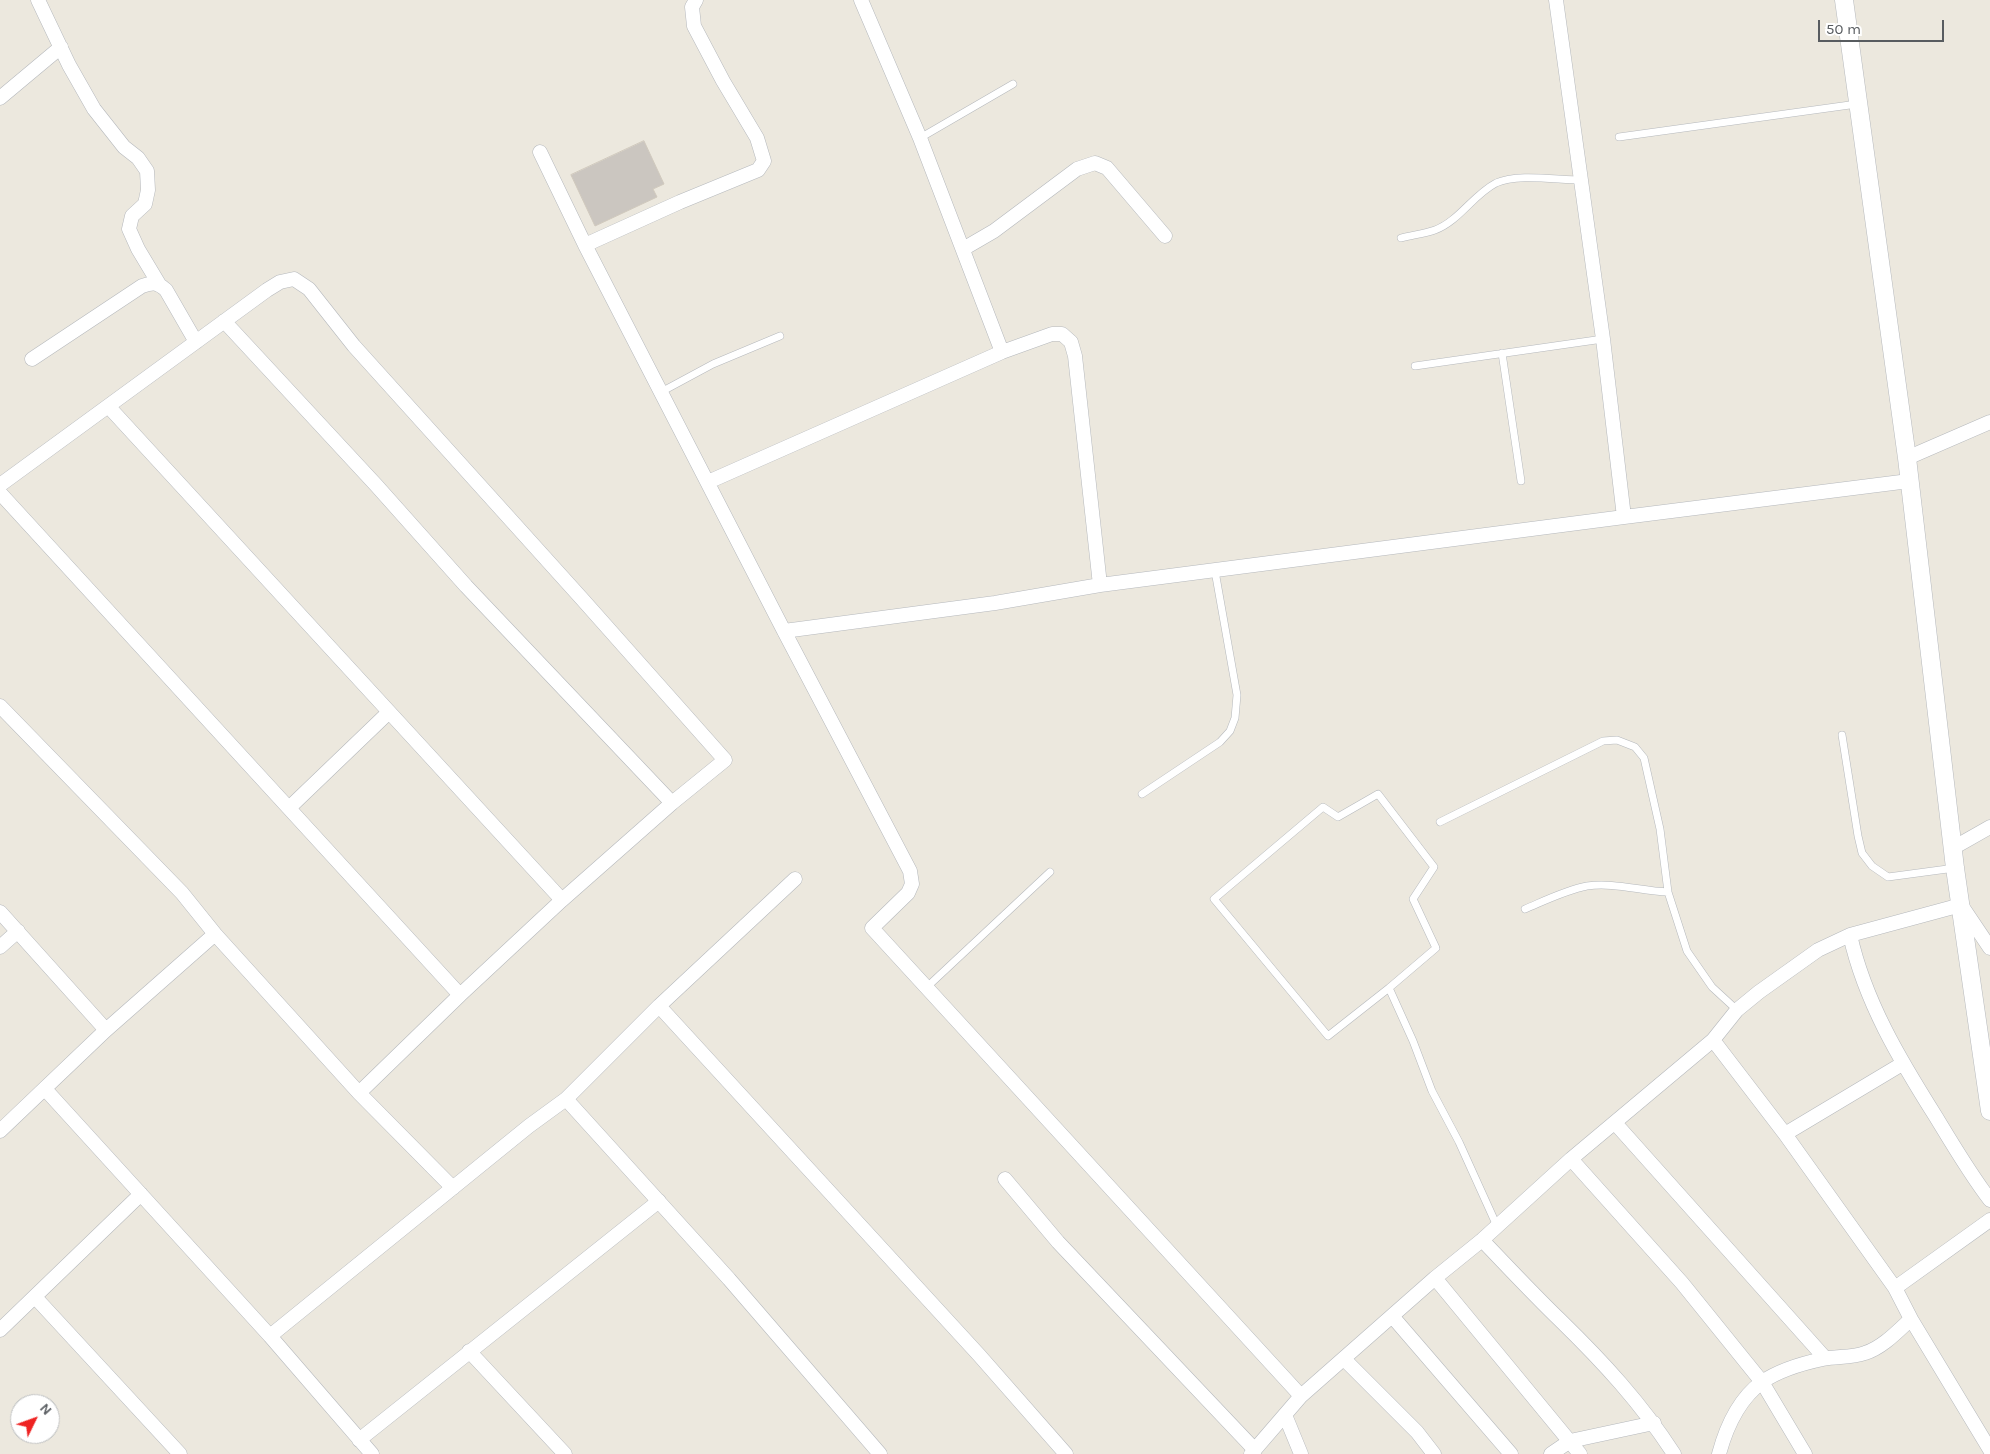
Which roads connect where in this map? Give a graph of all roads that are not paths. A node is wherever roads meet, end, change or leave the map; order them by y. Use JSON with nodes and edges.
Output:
{"nodes":[{"id":1,"x":38,"y":0,"type":"edge"},
{"id":2,"x":696,"y":0,"type":"edge"},
{"id":3,"x":861,"y":0,"type":"edge"},
{"id":4,"x":1556,"y":0,"type":"edge"},
{"id":5,"x":1844,"y":0,"type":"edge"},
{"id":6,"x":61,"y":47,"type":"junction"},
{"id":7,"x":1013,"y":84,"type":"dead end"},
{"id":8,"x":0,"y":98,"type":"edge"},
{"id":9,"x":1859,"y":104,"type":"junction"},
{"id":10,"x":1619,"y":137,"type":"dead end"},
{"id":11,"x":920,"y":138,"type":"junction"},
{"id":12,"x":540,"y":152,"type":"dead end"},
{"id":13,"x":1581,"y":180,"type":"junction"},
{"id":14,"x":1165,"y":236,"type":"dead end"},
{"id":15,"x":1400,"y":238,"type":"dead end"},
{"id":16,"x":584,"y":245,"type":"junction"},
{"id":17,"x":963,"y":249,"type":"junction"},
{"id":18,"x":159,"y":284,"type":"junction"},
{"id":19,"x":224,"y":322,"type":"junction"},
{"id":20,"x":780,"y":336,"type":"dead end"},
{"id":21,"x":1602,"y":339,"type":"junction"},
{"id":22,"x":196,"y":342,"type":"junction"},
{"id":23,"x":1002,"y":352,"type":"junction"},
{"id":24,"x":1502,"y":353,"type":"junction"},
{"id":25,"x":32,"y":359,"type":"dead end"},
{"id":26,"x":1415,"y":366,"type":"dead end"},
{"id":27,"x":661,"y":392,"type":"junction"},
{"id":28,"x":108,"y":406,"type":"junction"},
{"id":29,"x":1990,"y":422,"type":"edge"},
{"id":30,"x":1907,"y":458,"type":"junction"},
{"id":31,"x":1521,"y":481,"type":"dead end"},
{"id":32,"x":1909,"y":481,"type":"junction"},
{"id":33,"x":708,"y":482,"type":"junction"},
{"id":34,"x":0,"y":486,"type":"edge"},
{"id":35,"x":0,"y":493,"type":"edge"},
{"id":36,"x":1624,"y":517,"type":"junction"},
{"id":37,"x":1215,"y":571,"type":"junction"},
{"id":38,"x":1100,"y":585,"type":"junction"},
{"id":39,"x":784,"y":631,"type":"junction"},
{"id":40,"x":0,"y":706,"type":"edge"},
{"id":41,"x":389,"y":712,"type":"junction"},
{"id":42,"x":1842,"y":735,"type":"dead end"},
{"id":43,"x":1142,"y":794,"type":"dead end"},
{"id":44,"x":672,"y":803,"type":"junction"},
{"id":45,"x":289,"y":808,"type":"junction"},
{"id":46,"x":1440,"y":822,"type":"dead end"},
{"id":47,"x":1990,"y":827,"type":"edge"},
{"id":48,"x":1953,"y":848,"type":"junction"},
{"id":49,"x":1955,"y":868,"type":"junction"},
{"id":50,"x":1050,"y":872,"type":"dead end"},
{"id":51,"x":795,"y":879,"type":"dead end"},
{"id":52,"x":1668,"y":892,"type":"junction"},
{"id":53,"x":562,"y":900,"type":"junction"},
{"id":54,"x":1961,"y":905,"type":"junction"},
{"id":55,"x":1524,"y":909,"type":"dead end"},
{"id":56,"x":0,"y":912,"type":"edge"},
{"id":57,"x":18,"y":931,"type":"junction"},
{"id":58,"x":215,"y":934,"type":"junction"},
{"id":59,"x":1850,"y":935,"type":"junction"},
{"id":60,"x":0,"y":947,"type":"edge"},
{"id":61,"x":1990,"y":948,"type":"edge"},
{"id":62,"x":927,"y":987,"type":"junction"},
{"id":63,"x":1389,"y":988,"type":"junction"},
{"id":64,"x":460,"y":995,"type":"junction"},
{"id":65,"x":659,"y":1006,"type":"junction"},
{"id":66,"x":1737,"y":1010,"type":"junction"},
{"id":67,"x":106,"y":1030,"type":"junction"},
{"id":68,"x":1713,"y":1040,"type":"junction"},
{"id":69,"x":1902,"y":1064,"type":"junction"},
{"id":70,"x":45,"y":1089,"type":"junction"},
{"id":71,"x":359,"y":1093,"type":"junction"},
{"id":72,"x":566,"y":1099,"type":"junction"},
{"id":73,"x":1990,"y":1111,"type":"edge"},
{"id":74,"x":1615,"y":1123,"type":"junction"},
{"id":75,"x":0,"y":1131,"type":"edge"},
{"id":76,"x":1785,"y":1134,"type":"junction"},
{"id":77,"x":1571,"y":1159,"type":"junction"},
{"id":78,"x":1005,"y":1179,"type":"dead end"},
{"id":79,"x":453,"y":1188,"type":"junction"},
{"id":80,"x":141,"y":1194,"type":"junction"},
{"id":81,"x":1990,"y":1200,"type":"edge"},
{"id":82,"x":659,"y":1201,"type":"junction"},
{"id":83,"x":1990,"y":1220,"type":"edge"},
{"id":84,"x":1497,"y":1226,"type":"junction"},
{"id":85,"x":1482,"y":1240,"type":"junction"},
{"id":86,"x":1435,"y":1278,"type":"junction"},
{"id":87,"x":1895,"y":1288,"type":"junction"},
{"id":88,"x":35,"y":1297,"type":"junction"},
{"id":89,"x":1392,"y":1316,"type":"junction"},
{"id":90,"x":1911,"y":1319,"type":"junction"},
{"id":91,"x":0,"y":1330,"type":"edge"},
{"id":92,"x":270,"y":1336,"type":"junction"},
{"id":93,"x":469,"y":1351,"type":"junction"},
{"id":94,"x":1344,"y":1358,"type":"junction"},
{"id":95,"x":1825,"y":1358,"type":"junction"},
{"id":96,"x":1762,"y":1382,"type":"junction"},
{"id":97,"x":1302,"y":1396,"type":"junction"},
{"id":98,"x":1285,"y":1415,"type":"junction"},
{"id":99,"x":1654,"y":1423,"type":"junction"},
{"id":100,"x":1570,"y":1441,"type":"junction"},
{"id":101,"x":365,"y":1449,"type":"edge"},
{"id":102,"x":1990,"y":1450,"type":"edge"},
{"id":103,"x":1253,"y":1452,"type":"edge"},
{"id":104,"x":180,"y":1454,"type":"edge"},
{"id":105,"x":565,"y":1454,"type":"edge"},
{"id":106,"x":880,"y":1454,"type":"edge"},
{"id":107,"x":1066,"y":1454,"type":"edge"},
{"id":108,"x":1301,"y":1454,"type":"edge"},
{"id":109,"x":1434,"y":1454,"type":"edge"},
{"id":110,"x":1511,"y":1454,"type":"edge"},
{"id":111,"x":1551,"y":1454,"type":"edge"},
{"id":112,"x":1580,"y":1454,"type":"edge"},
{"id":113,"x":1674,"y":1454,"type":"edge"},
{"id":114,"x":1719,"y":1454,"type":"edge"},
{"id":115,"x":1806,"y":1454,"type":"edge"}],
"edges":[{"from":1,"to":6,"type":"street"},
{"from":2,"to":16,"type":"street"},
{"from":3,"to":11,"type":"street"},
{"from":4,"to":13,"type":"street"},
{"from":5,"to":9,"type":"street"},
{"from":6,"to":8,"type":"street"},
{"from":6,"to":18,"type":"street"},
{"from":7,"to":11,"type":"lane"},
{"from":9,"to":10,"type":"lane"},
{"from":9,"to":30,"type":"street"},
{"from":11,"to":17,"type":"street"},
{"from":12,"to":16,"type":"street"},
{"from":13,"to":15,"type":"lane"},
{"from":13,"to":21,"type":"street"},
{"from":14,"to":17,"type":"street"},
{"from":16,"to":27,"type":"street"},
{"from":17,"to":23,"type":"street"},
{"from":18,"to":22,"type":"street"},
{"from":18,"to":25,"type":"street"},
{"from":19,"to":22,"type":"street"},
{"from":19,"to":44,"type":"street"},
{"from":19,"to":44,"type":"street"},
{"from":20,"to":27,"type":"lane"},
{"from":21,"to":24,"type":"lane"},
{"from":21,"to":36,"type":"street"},
{"from":22,"to":28,"type":"street"},
{"from":23,"to":33,"type":"street"},
{"from":23,"to":38,"type":"street"},
{"from":24,"to":26,"type":"lane"},
{"from":24,"to":31,"type":"lane"},
{"from":27,"to":33,"type":"street"},
{"from":28,"to":34,"type":"street"},
{"from":28,"to":41,"type":"street"},
{"from":29,"to":30,"type":"street"},
{"from":30,"to":32,"type":"street"},
{"from":32,"to":36,"type":"street"},
{"from":32,"to":48,"type":"street"},
{"from":33,"to":39,"type":"street"},
{"from":35,"to":45,"type":"street"},
{"from":36,"to":37,"type":"street"},
{"from":37,"to":38,"type":"street"},
{"from":37,"to":43,"type":"lane"},
{"from":38,"to":39,"type":"street"},
{"from":39,"to":62,"type":"street"},
{"from":40,"to":58,"type":"street"},
{"from":41,"to":45,"type":"street"},
{"from":41,"to":53,"type":"street"},
{"from":42,"to":49,"type":"lane"},
{"from":44,"to":53,"type":"street"},
{"from":45,"to":64,"type":"street"},
{"from":46,"to":52,"type":"lane"},
{"from":47,"to":48,"type":"street"},
{"from":48,"to":49,"type":"street"},
{"from":49,"to":54,"type":"street"},
{"from":50,"to":62,"type":"lane"},
{"from":51,"to":65,"type":"street"},
{"from":52,"to":55,"type":"lane"},
{"from":52,"to":66,"type":"lane"},
{"from":53,"to":64,"type":"street"},
{"from":54,"to":59,"type":"street"},
{"from":54,"to":61,"type":"street"},
{"from":54,"to":73,"type":"street"},
{"from":56,"to":57,"type":"street"},
{"from":57,"to":60,"type":"street"},
{"from":57,"to":67,"type":"street"},
{"from":58,"to":67,"type":"street"},
{"from":58,"to":71,"type":"street"},
{"from":59,"to":66,"type":"street"},
{"from":59,"to":69,"type":"street"},
{"from":62,"to":97,"type":"street"},
{"from":63,"to":63,"type":"lane"},
{"from":63,"to":84,"type":"lane"},
{"from":64,"to":71,"type":"street"},
{"from":65,"to":72,"type":"street"},
{"from":65,"to":107,"type":"street"},
{"from":66,"to":68,"type":"street"},
{"from":67,"to":70,"type":"street"},
{"from":68,"to":74,"type":"street"},
{"from":68,"to":76,"type":"street"},
{"from":69,"to":76,"type":"street"},
{"from":69,"to":81,"type":"street"},
{"from":70,"to":75,"type":"street"},
{"from":70,"to":80,"type":"street"},
{"from":71,"to":79,"type":"street"},
{"from":72,"to":79,"type":"street"},
{"from":72,"to":82,"type":"street"},
{"from":74,"to":77,"type":"street"},
{"from":74,"to":95,"type":"street"},
{"from":76,"to":87,"type":"street"},
{"from":77,"to":84,"type":"street"},
{"from":77,"to":96,"type":"street"},
{"from":78,"to":103,"type":"street"},
{"from":79,"to":92,"type":"street"},
{"from":80,"to":88,"type":"street"},
{"from":80,"to":92,"type":"street"},
{"from":82,"to":93,"type":"street"},
{"from":82,"to":106,"type":"street"},
{"from":83,"to":87,"type":"street"},
{"from":84,"to":85,"type":"street"},
{"from":85,"to":86,"type":"street"},
{"from":85,"to":99,"type":"street"},
{"from":86,"to":89,"type":"street"},
{"from":86,"to":100,"type":"street"},
{"from":87,"to":90,"type":"street"},
{"from":88,"to":91,"type":"street"},
{"from":88,"to":104,"type":"street"},
{"from":89,"to":94,"type":"street"},
{"from":89,"to":110,"type":"street"},
{"from":90,"to":95,"type":"street"},
{"from":90,"to":102,"type":"street"},
{"from":92,"to":101,"type":"street"},
{"from":93,"to":101,"type":"street"},
{"from":93,"to":105,"type":"street"},
{"from":94,"to":97,"type":"street"},
{"from":94,"to":109,"type":"street"},
{"from":95,"to":96,"type":"street"},
{"from":96,"to":114,"type":"street"},
{"from":96,"to":115,"type":"street"},
{"from":97,"to":98,"type":"street"},
{"from":98,"to":103,"type":"street"},
{"from":98,"to":108,"type":"street"},
{"from":99,"to":100,"type":"street"},
{"from":99,"to":113,"type":"street"},
{"from":100,"to":111,"type":"street"},
{"from":100,"to":112,"type":"street"}]}
